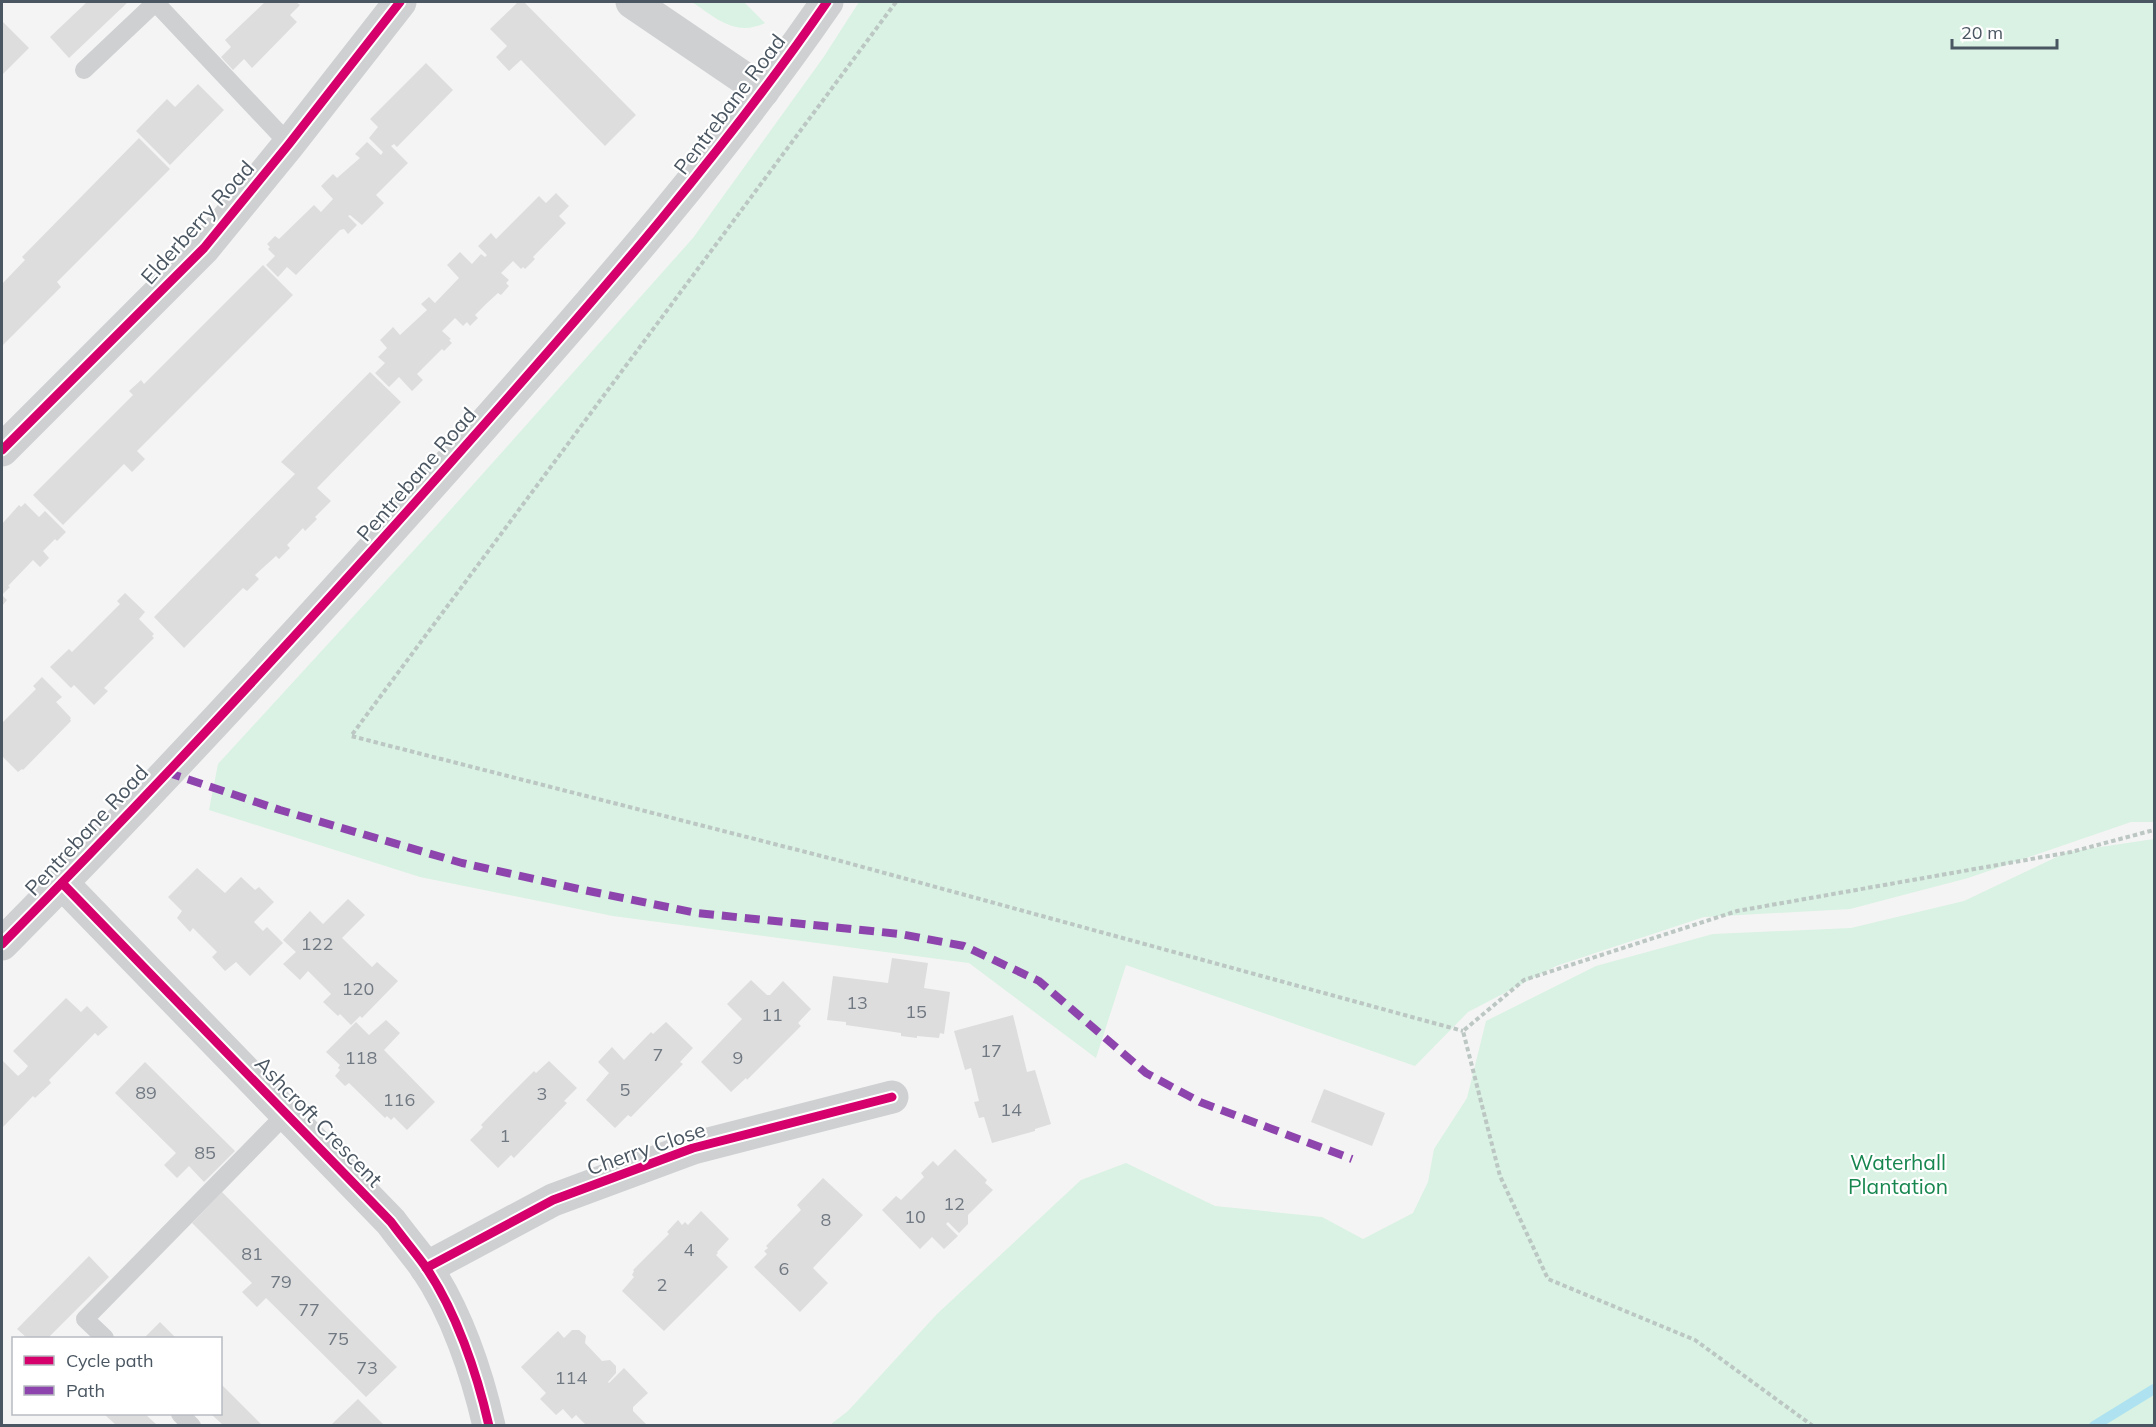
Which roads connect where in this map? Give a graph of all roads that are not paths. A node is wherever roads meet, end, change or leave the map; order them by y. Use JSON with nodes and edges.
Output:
{"nodes":[{"id":1,"x":155,"y":2,"type":"edge"},
{"id":2,"x":400,"y":2,"type":"edge"},
{"id":3,"x":632,"y":2,"type":"edge"},
{"id":4,"x":827,"y":2,"type":"edge"},
{"id":5,"x":84,"y":70,"type":"dead end"},
{"id":6,"x":763,"y":91,"type":"junction"},
{"id":7,"x":289,"y":144,"type":"junction"},
{"id":8,"x":2,"y":450,"type":"edge"},
{"id":9,"x":62,"y":883,"type":"junction"},
{"id":10,"x":2,"y":944,"type":"edge"},
{"id":11,"x":892,"y":1097,"type":"dead end"},
{"id":12,"x":286,"y":1113,"type":"junction"},
{"id":13,"x":426,"y":1268,"type":"junction"},
{"id":14,"x":104,"y":1337,"type":"edge"},
{"id":15,"x":489,"y":1425,"type":"edge"}],
"edges":[{"from":1,"to":5,"type":"lane"},
{"from":1,"to":7,"type":"lane"},
{"from":2,"to":7,"type":"street","name":"Elderberry Road"},
{"from":3,"to":6,"type":"street"},
{"from":4,"to":6,"type":"street","name":"Pentrebane Road"},
{"from":6,"to":9,"type":"street","name":"Pentrebane Road"},
{"from":7,"to":8,"type":"street","name":"Elderberry Road"},
{"from":9,"to":10,"type":"street","name":"Pentrebane Road"},
{"from":9,"to":12,"type":"street","name":"Ashcroft Crescent"},
{"from":11,"to":13,"type":"street","name":"Cherry Close"},
{"from":12,"to":13,"type":"street","name":"Ashcroft Crescent"},
{"from":12,"to":14,"type":"lane"},
{"from":13,"to":15,"type":"street","name":"Ashcroft Crescent"}]}
